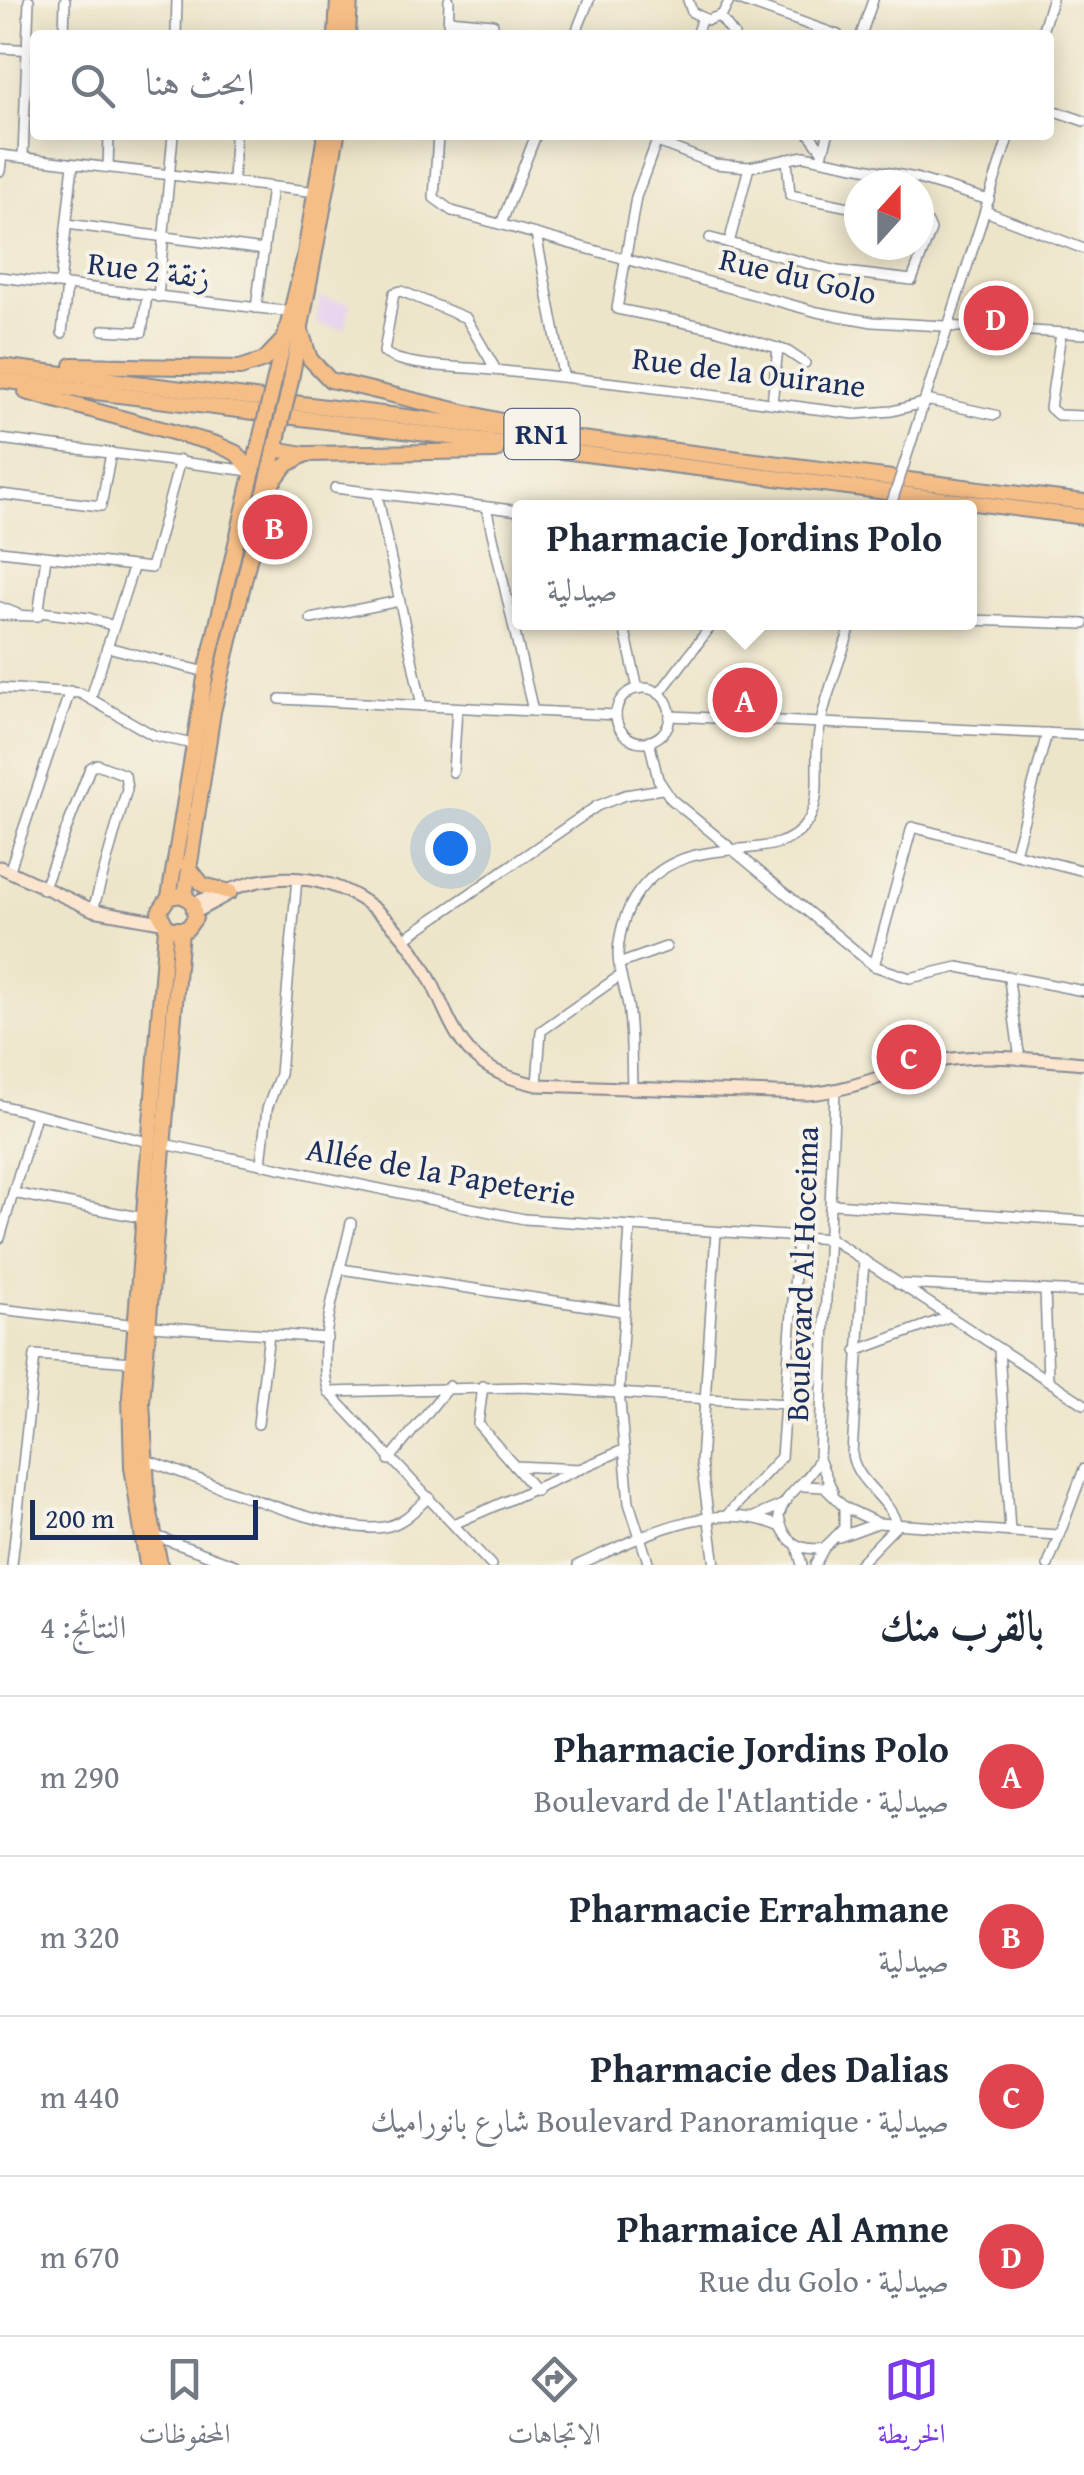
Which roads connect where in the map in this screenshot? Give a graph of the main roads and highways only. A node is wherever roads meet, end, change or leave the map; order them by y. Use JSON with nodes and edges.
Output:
{"nodes":[{"id":1,"x":338,"y":0,"type":"edge"},
{"id":2,"x":350,"y":0,"type":"edge"},
{"id":3,"x":336,"y":30,"type":"edge"},
{"id":4,"x":348,"y":30,"type":"edge"},
{"id":5,"x":324,"y":140,"type":"edge"},
{"id":6,"x":336,"y":140,"type":"edge"},
{"id":7,"x":301,"y":331,"type":"junction"},
{"id":8,"x":285,"y":338,"type":"junction"},
{"id":9,"x":0,"y":365,"type":"edge"},
{"id":10,"x":0,"y":383,"type":"edge"},
{"id":11,"x":569,"y":438,"type":"junction"},
{"id":12,"x":276,"y":442,"type":"junction"},
{"id":13,"x":542,"y":449,"type":"junction"},
{"id":14,"x":306,"y":454,"type":"junction"},
{"id":15,"x":253,"y":472,"type":"junction"},
{"id":16,"x":264,"y":494,"type":"junction"},
{"id":17,"x":943,"y":500,"type":"edge"},
{"id":18,"x":1084,"y":502,"type":"edge"},
{"id":19,"x":977,"y":504,"type":"edge"},
{"id":20,"x":1084,"y":518,"type":"edge"},
{"id":21,"x":186,"y":864,"type":"junction"},
{"id":22,"x":4,"y":869,"type":"edge"},
{"id":23,"x":230,"y":892,"type":"junction"},
{"id":24,"x":176,"y":912,"type":"junction"},
{"id":25,"x":1084,"y":1063,"type":"edge"},
{"id":26,"x":158,"y":1144,"type":"junction"},
{"id":27,"x":143,"y":1325,"type":"junction"},
{"id":28,"x":147,"y":1533,"type":"junction"},
{"id":29,"x":147,"y":1565,"type":"edge"},
{"id":30,"x":160,"y":1565,"type":"edge"}],
"edges":[{"from":1,"to":3,"type":"main road"},
{"from":2,"to":4,"type":"main road"},
{"from":5,"to":8,"type":"main road"},
{"from":6,"to":7,"type":"main road"},
{"from":7,"to":11,"type":"main road"},
{"from":7,"to":12,"type":"main road","bridge":true},
{"from":8,"to":9,"type":"main road"},
{"from":8,"to":15,"type":"main road","bridge":true},
{"from":9,"to":11,"type":"main road","number":"RN1"},
{"from":10,"to":13,"type":"main road","number":"RN1"},
{"from":10,"to":15,"type":"main road"},
{"from":11,"to":18,"type":"main road","number":"RN1"},
{"from":12,"to":14,"type":"main road"},
{"from":12,"to":16,"type":"main road"},
{"from":13,"to":14,"type":"main road"},
{"from":13,"to":17,"type":"main road","number":"RN1"},
{"from":14,"to":16,"type":"main road"},
{"from":15,"to":24,"type":"main road"},
{"from":16,"to":21,"type":"main road"},
{"from":19,"to":20,"type":"main road","number":"RN1"},
{"from":21,"to":23,"type":"main road"},
{"from":21,"to":24,"type":"main road"},
{"from":22,"to":24,"type":"main road"},
{"from":23,"to":24,"type":"main road"},
{"from":23,"to":25,"type":"main road"},
{"from":24,"to":26,"type":"main road"},
{"from":26,"to":27,"type":"main road"},
{"from":26,"to":27,"type":"main road"},
{"from":27,"to":28,"type":"main road"},
{"from":27,"to":28,"type":"main road"},
{"from":28,"to":29,"type":"main road"},
{"from":28,"to":30,"type":"main road"}]}
